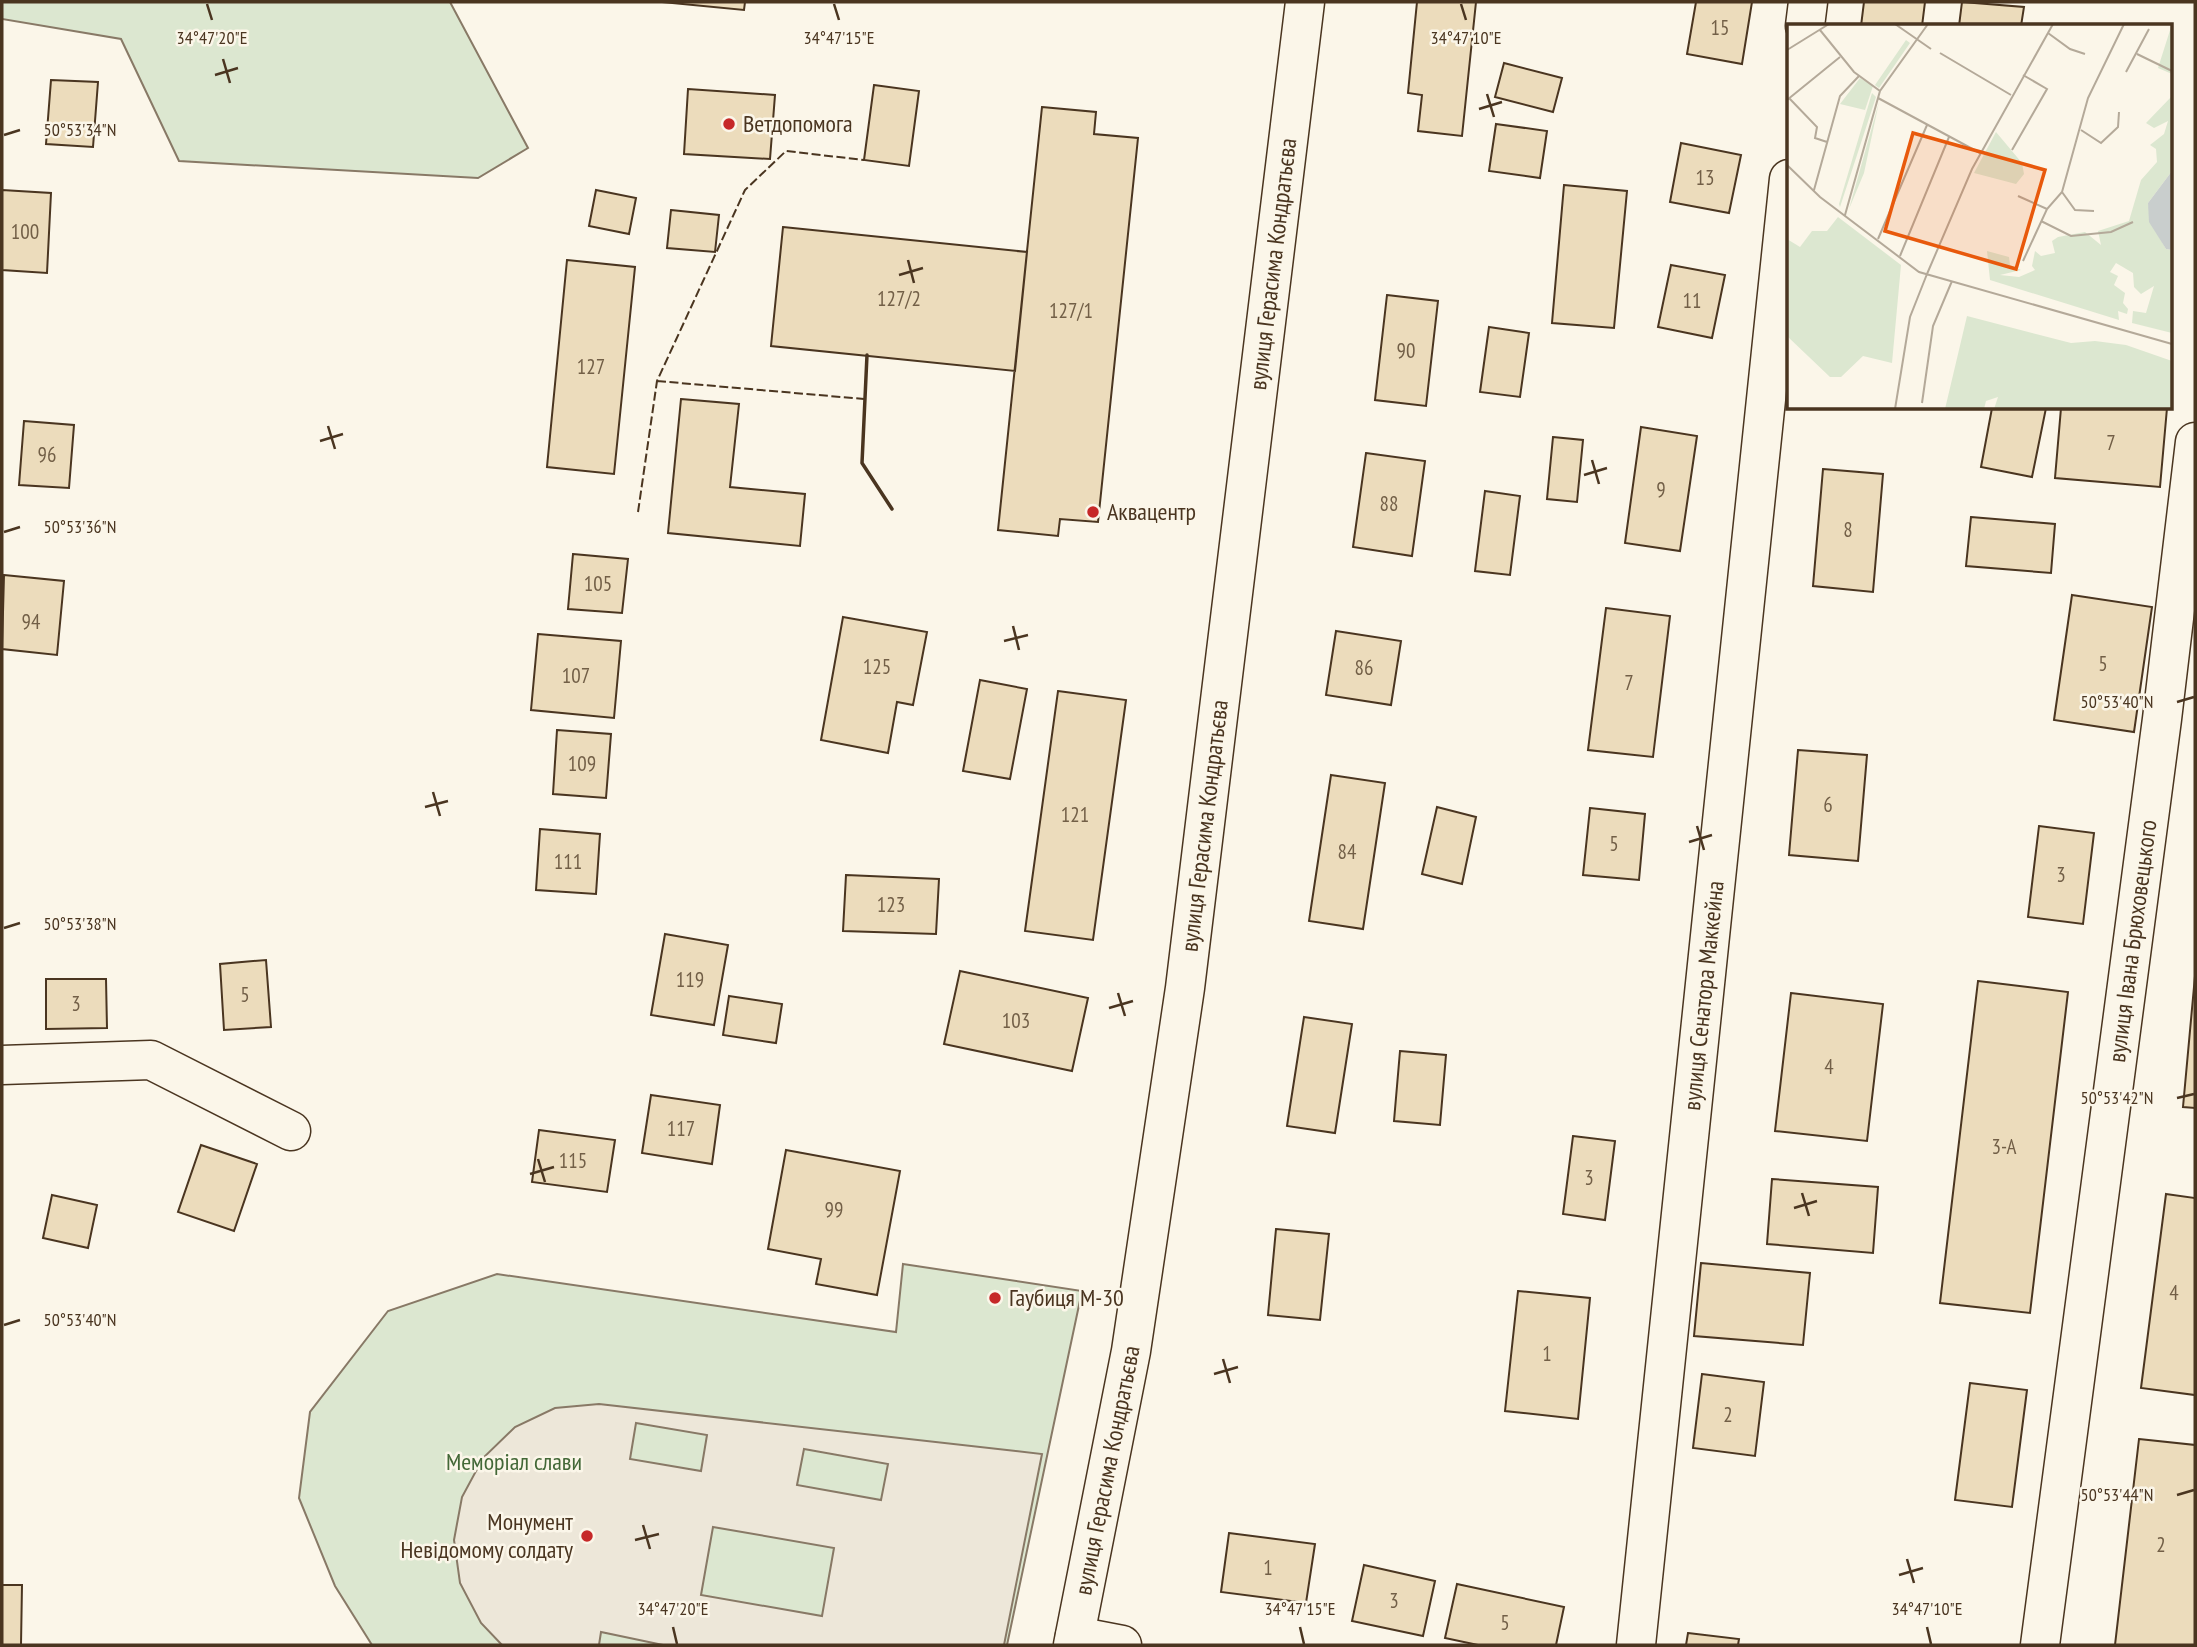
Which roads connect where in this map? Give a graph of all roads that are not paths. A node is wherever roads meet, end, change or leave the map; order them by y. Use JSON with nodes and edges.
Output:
{"nodes":[{"id":1,"x":1305,"y":2,"type":"edge"},
{"id":2,"x":1808,"y":2,"type":"edge"},
{"id":3,"x":1805,"y":24,"type":"edge"},
{"id":4,"x":1787,"y":198,"type":"edge"},
{"id":5,"x":2195,"y":442,"type":"edge"},
{"id":6,"x":2,"y":1065,"type":"edge"},
{"id":7,"x":290,"y":1131,"type":"dead end"},
{"id":8,"x":1074,"y":1641,"type":"edge"},
{"id":9,"x":1122,"y":1645,"type":"edge"},
{"id":10,"x":1636,"y":1645,"type":"edge"},
{"id":11,"x":2040,"y":1645,"type":"edge"}],
"edges":[{"from":1,"to":8,"type":"street","name":"вулиця Герасима Кондратьєва"},
{"from":2,"to":3,"type":"street"},
{"from":4,"to":10,"type":"street","name":"вулиця Сенатора Маккейна"},
{"from":5,"to":11,"type":"street","name":"вулиця Івана Брюховецького"},
{"from":6,"to":7,"type":"street"},
{"from":8,"to":9,"type":"street"}]}
